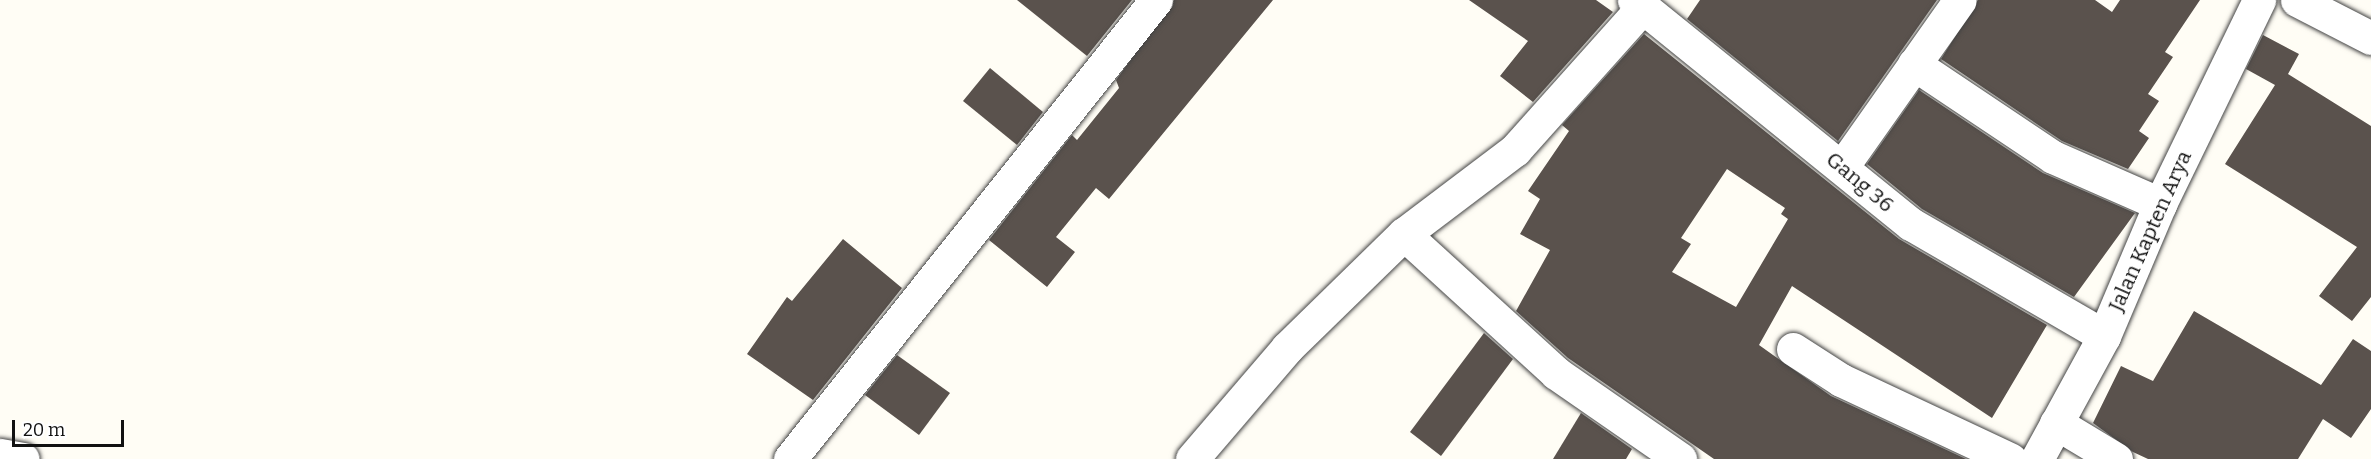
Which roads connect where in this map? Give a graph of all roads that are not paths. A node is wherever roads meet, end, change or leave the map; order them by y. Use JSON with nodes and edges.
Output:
{"nodes":[{"id":1,"x":1156,"y":0,"type":"edge"},
{"id":2,"x":1960,"y":0,"type":"edge"},
{"id":3,"x":2259,"y":0,"type":"edge"},
{"id":4,"x":2297,"y":0,"type":"edge"},
{"id":5,"x":1638,"y":4,"type":"edge"},
{"id":6,"x":2371,"y":38,"type":"edge"},
{"id":7,"x":1914,"y":64,"type":"junction"},
{"id":8,"x":1842,"y":167,"type":"junction"},
{"id":9,"x":2160,"y":204,"type":"junction"},
{"id":10,"x":1404,"y":234,"type":"junction"},
{"id":11,"x":2104,"y":336,"type":"junction"},
{"id":12,"x":1793,"y":349,"type":"dead end"},
{"id":13,"x":2056,"y":423,"type":"junction"},
{"id":14,"x":0,"y":455,"type":"edge"},
{"id":15,"x":23,"y":459,"type":"edge"},
{"id":16,"x":790,"y":459,"type":"edge"},
{"id":17,"x":1192,"y":459,"type":"edge"},
{"id":18,"x":1680,"y":459,"type":"edge"},
{"id":19,"x":2010,"y":459,"type":"edge"},
{"id":20,"x":2037,"y":459,"type":"edge"},
{"id":21,"x":2116,"y":459,"type":"edge"}],
"edges":[{"from":1,"to":16,"type":"street"},
{"from":2,"to":7,"type":"street"},
{"from":3,"to":9,"type":"street","name":"Jalan Kapten Arya"},
{"from":4,"to":6,"type":"street"},
{"from":5,"to":8,"type":"street","name":"Gang 36"},
{"from":5,"to":10,"type":"street"},
{"from":7,"to":8,"type":"street"},
{"from":7,"to":9,"type":"street"},
{"from":8,"to":11,"type":"street","name":"Gang 36"},
{"from":9,"to":11,"type":"street","name":"Jalan Kapten Arya"},
{"from":10,"to":17,"type":"street"},
{"from":10,"to":18,"type":"street"},
{"from":11,"to":13,"type":"street","name":"Jalan Kapten Arya"},
{"from":12,"to":19,"type":"street"},
{"from":13,"to":20,"type":"street","name":"Jalan Kapten Arya"},
{"from":13,"to":21,"type":"street"},
{"from":14,"to":15,"type":"street"}]}
